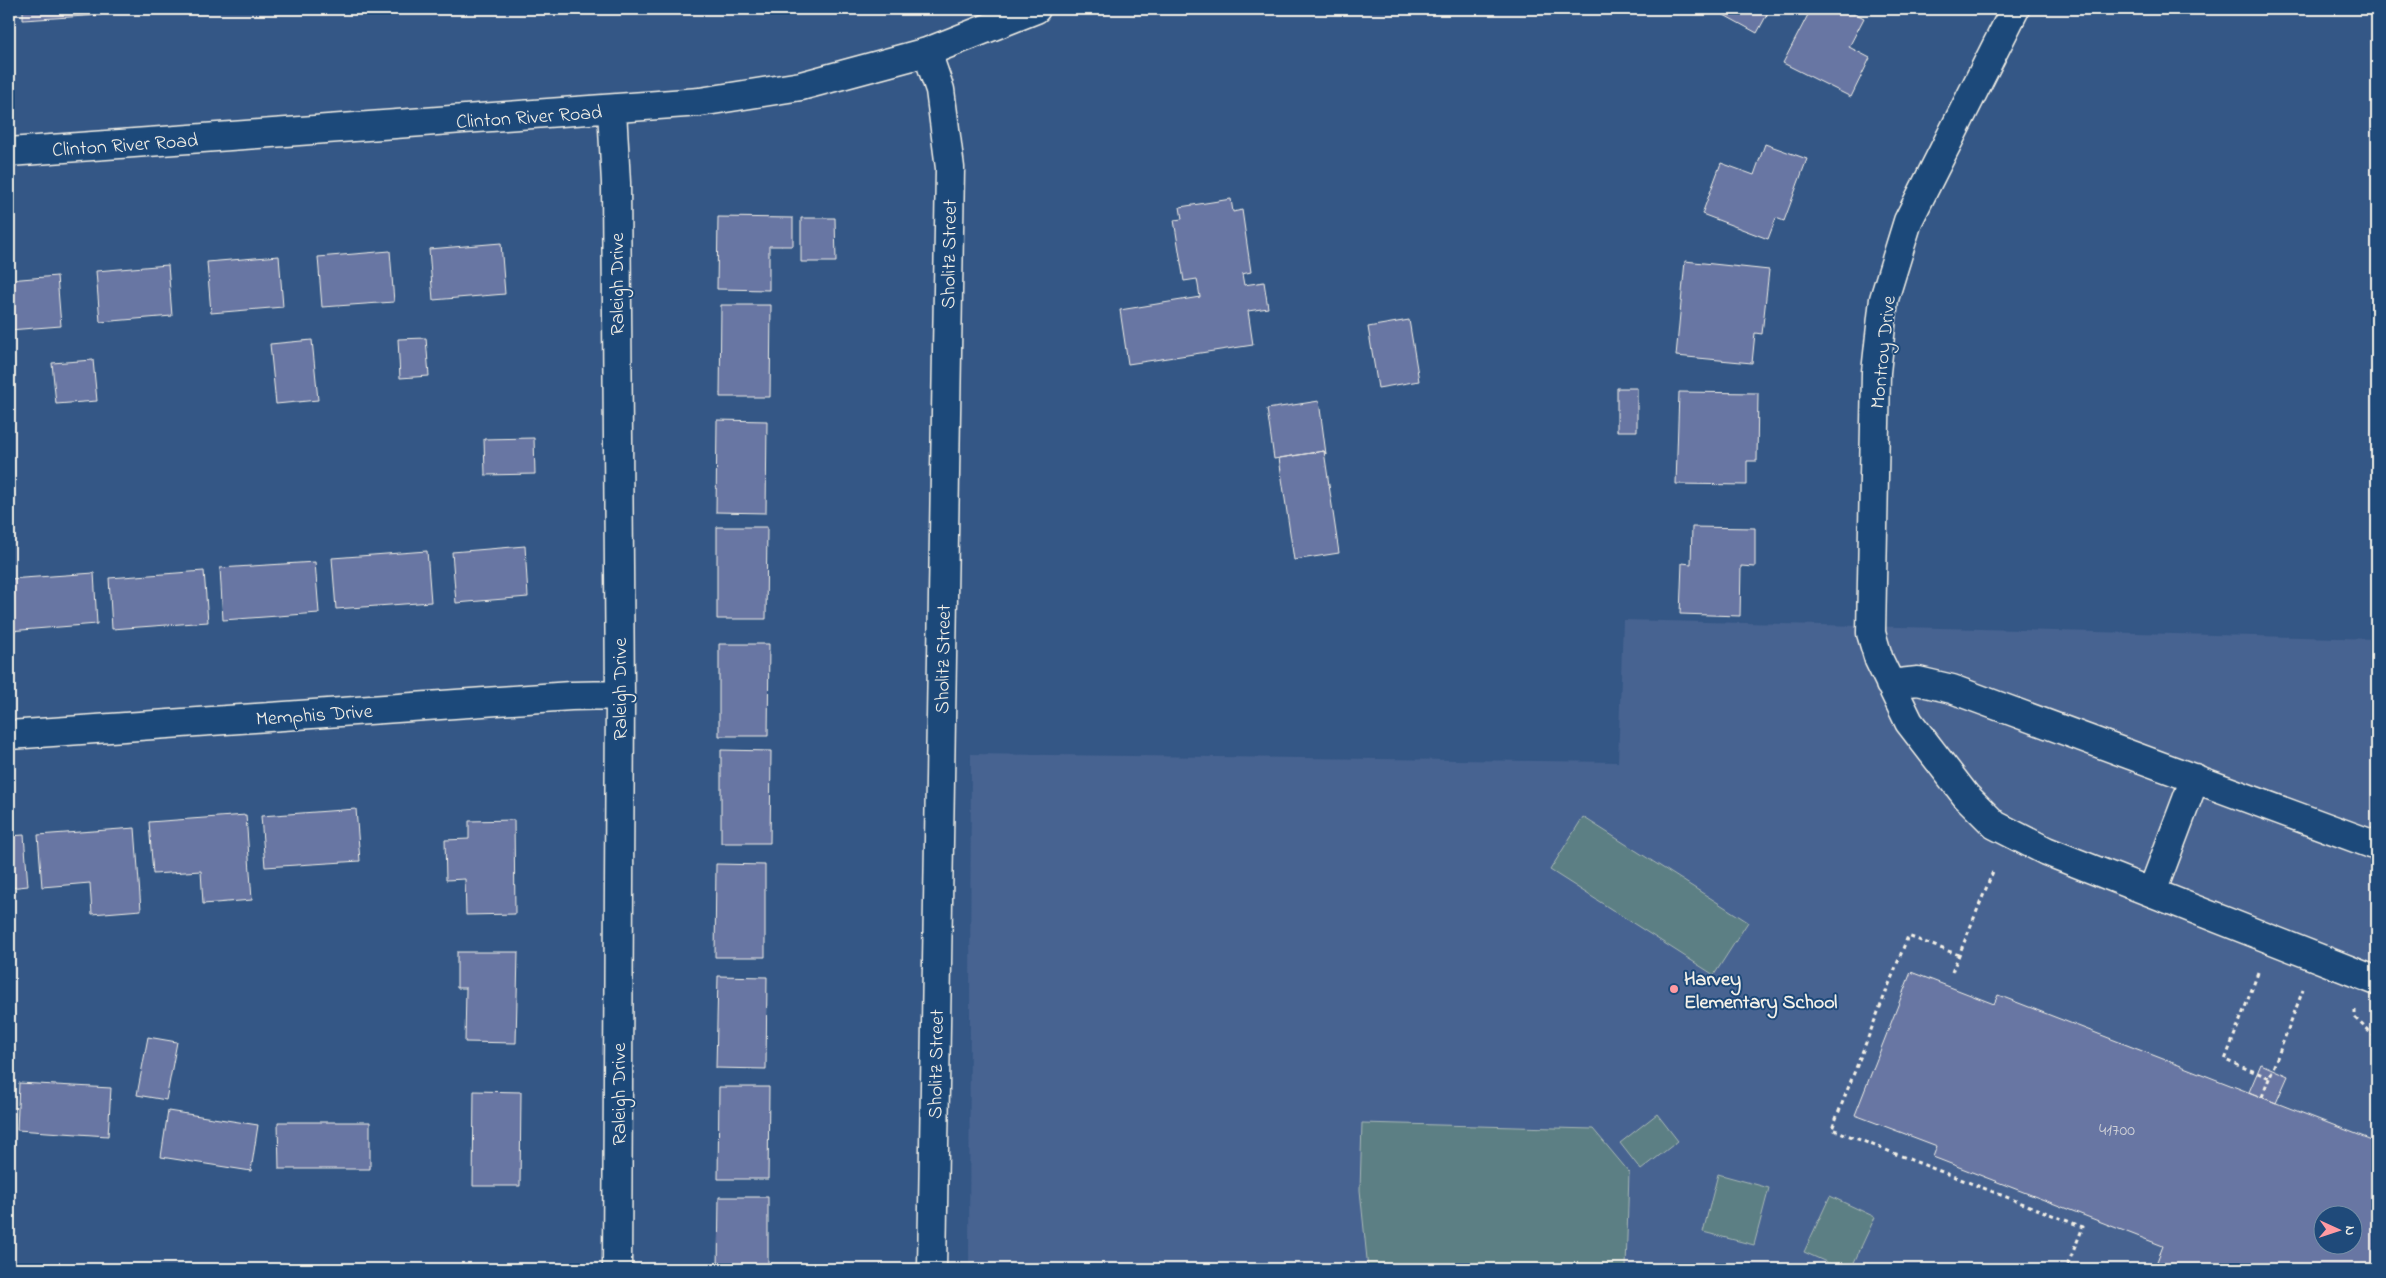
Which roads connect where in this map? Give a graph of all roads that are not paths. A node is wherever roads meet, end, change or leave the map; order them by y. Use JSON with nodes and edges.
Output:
{"nodes":[{"id":1,"x":1036,"y":9,"type":"edge"},
{"id":2,"x":2015,"y":9,"type":"edge"},
{"id":3,"x":927,"y":52,"type":"junction"},
{"id":4,"x":612,"y":110,"type":"junction"},
{"id":5,"x":9,"y":152,"type":"edge"},
{"id":6,"x":1890,"y":684,"type":"junction"},
{"id":7,"x":620,"y":695,"type":"junction"},
{"id":8,"x":9,"y":735,"type":"edge"},
{"id":9,"x":2195,"y":778,"type":"junction"},
{"id":10,"x":2377,"y":846,"type":"edge"},
{"id":11,"x":2152,"y":892,"type":"junction"},
{"id":12,"x":2377,"y":982,"type":"edge"},
{"id":13,"x":617,"y":1269,"type":"edge"},
{"id":14,"x":932,"y":1269,"type":"edge"}],
"edges":[{"from":1,"to":3,"type":"street","name":"Clinton River Road"},
{"from":2,"to":6,"type":"street","name":"Montroy Drive"},
{"from":3,"to":4,"type":"street","name":"Clinton River Road"},
{"from":3,"to":14,"type":"street","name":"Sholitz Street"},
{"from":4,"to":5,"type":"street","name":"Clinton River Road"},
{"from":4,"to":7,"type":"street","name":"Raleigh Drive"},
{"from":6,"to":9,"type":"street"},
{"from":6,"to":11,"type":"street"},
{"from":7,"to":8,"type":"street","name":"Memphis Drive"},
{"from":7,"to":13,"type":"street","name":"Raleigh Drive"},
{"from":9,"to":10,"type":"street"},
{"from":9,"to":11,"type":"street"},
{"from":11,"to":12,"type":"street"}]}
